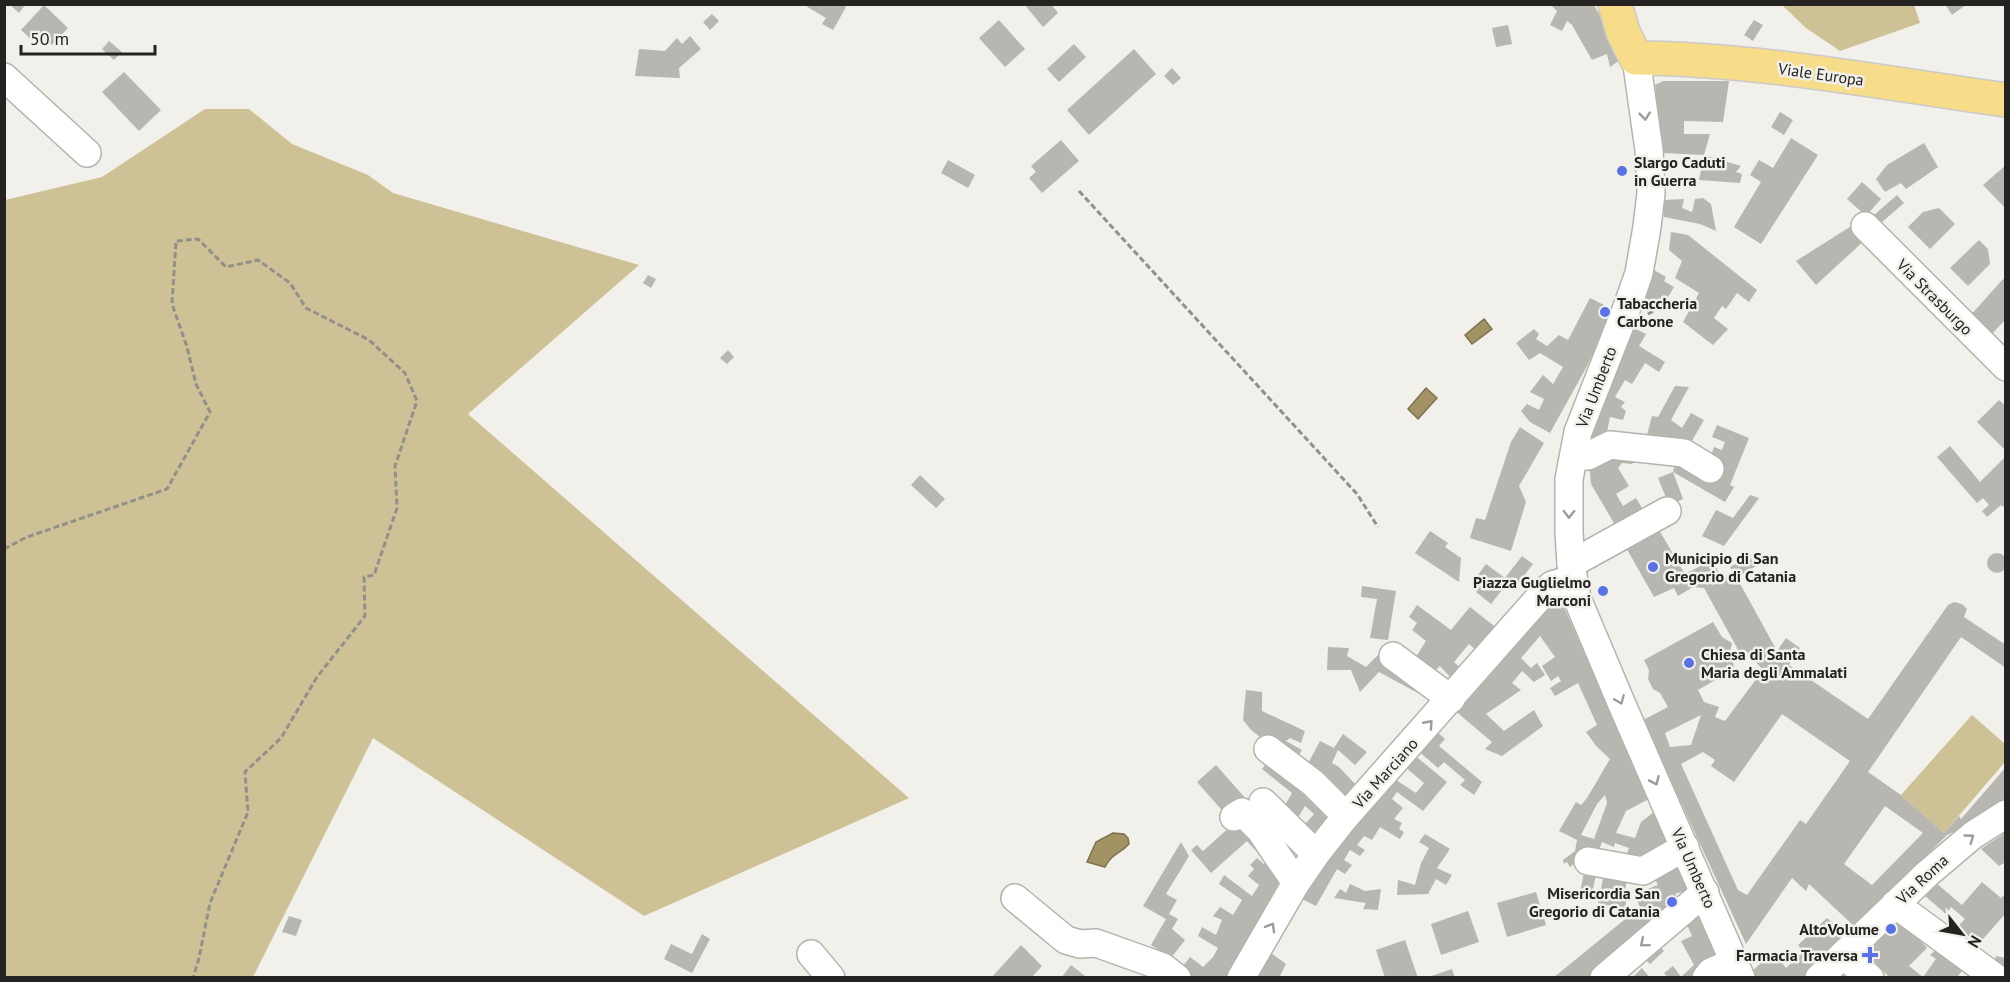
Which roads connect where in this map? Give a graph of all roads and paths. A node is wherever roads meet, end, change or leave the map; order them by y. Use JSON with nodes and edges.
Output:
{"nodes":[{"id":1,"x":1615,"y":4,"type":"edge"},
{"id":2,"x":1636,"y":58,"type":"junction"},
{"id":3,"x":4,"y":78,"type":"edge"},
{"id":4,"x":2006,"y":100,"type":"edge"},
{"id":5,"x":87,"y":153,"type":"dead end"},
{"id":6,"x":1079,"y":191,"type":"dead end"},
{"id":7,"x":1865,"y":226,"type":"dead end"},
{"id":8,"x":2005,"y":365,"type":"edge"},
{"id":9,"x":1574,"y":456,"type":"junction"},
{"id":10,"x":1710,"y":469,"type":"dead end"},
{"id":11,"x":1667,"y":511,"type":"dead end"},
{"id":12,"x":1378,"y":526,"type":"dead end"},
{"id":13,"x":4,"y":549,"type":"edge"},
{"id":14,"x":1565,"y":576,"type":"junction"},
{"id":15,"x":1393,"y":656,"type":"dead end"},
{"id":16,"x":1451,"y":699,"type":"junction"},
{"id":17,"x":1268,"y":748,"type":"dead end"},
{"id":18,"x":1263,"y":802,"type":"dead end"},
{"id":19,"x":2006,"y":814,"type":"edge"},
{"id":20,"x":1346,"y":816,"type":"junction"},
{"id":21,"x":1234,"y":817,"type":"dead end"},
{"id":22,"x":1685,"y":847,"type":"junction"},
{"id":23,"x":1316,"y":854,"type":"junction"},
{"id":24,"x":1588,"y":861,"type":"dead end"},
{"id":25,"x":1296,"y":883,"type":"junction"},
{"id":26,"x":1705,"y":892,"type":"junction"},
{"id":27,"x":1015,"y":898,"type":"dead end"},
{"id":28,"x":1895,"y":904,"type":"junction"},
{"id":29,"x":811,"y":954,"type":"dead end"},
{"id":30,"x":1843,"y":955,"type":"junction"},
{"id":31,"x":1738,"y":970,"type":"edge"},
{"id":32,"x":193,"y":978,"type":"edge"},
{"id":33,"x":831,"y":978,"type":"edge"},
{"id":34,"x":1178,"y":978,"type":"edge"},
{"id":35,"x":1241,"y":978,"type":"edge"},
{"id":36,"x":1604,"y":978,"type":"edge"},
{"id":37,"x":1706,"y":978,"type":"edge"},
{"id":38,"x":1819,"y":978,"type":"edge"},
{"id":39,"x":1870,"y":978,"type":"edge"},
{"id":40,"x":1996,"y":978,"type":"edge"}],
"edges":[{"from":1,"to":2,"type":"main road","name":"Via Umberto"},
{"from":2,"to":4,"type":"main road","name":"Viale Europa"},
{"from":2,"to":9,"type":"street","name":"Via Umberto","one_way":true},
{"from":3,"to":5,"type":"street"},
{"from":6,"to":12,"type":"path"},
{"from":7,"to":8,"type":"street","name":"Via Strasburgo"},
{"from":9,"to":10,"type":"street"},
{"from":9,"to":14,"type":"street","name":"Via Umberto","one_way":true},
{"from":11,"to":14,"type":"street","name":"Via Marciano"},
{"from":13,"to":32,"type":"path"},
{"from":14,"to":16,"type":"street","name":"Via Marciano"},
{"from":14,"to":22,"type":"street","name":"Via Umberto","one_way":true},
{"from":15,"to":16,"type":"street"},
{"from":20,"to":16,"type":"street","name":"Via Marciano","one_way":true},
{"from":17,"to":20,"type":"street"},
{"from":18,"to":23,"type":"street"},
{"from":28,"to":19,"type":"street","name":"Via Roma","one_way":true},
{"from":20,"to":23,"type":"street","name":"Via Marciano"},
{"from":21,"to":25,"type":"street"},
{"from":22,"to":24,"type":"street"},
{"from":22,"to":26,"type":"street","name":"Via Umberto"},
{"from":23,"to":25,"type":"street","name":"Via Marciano"},
{"from":35,"to":25,"type":"street","name":"Via Marciano","one_way":true},
{"from":26,"to":31,"type":"street","name":"Via Umberto"},
{"from":26,"to":36,"type":"street","one_way":true},
{"from":27,"to":34,"type":"street"},
{"from":28,"to":30,"type":"street","name":"Via Roma"},
{"from":28,"to":40,"type":"street"},
{"from":29,"to":33,"type":"street"},
{"from":30,"to":38,"type":"street","name":"Via Roma"},
{"from":30,"to":39,"type":"street"},
{"from":31,"to":37,"type":"street"}]}
